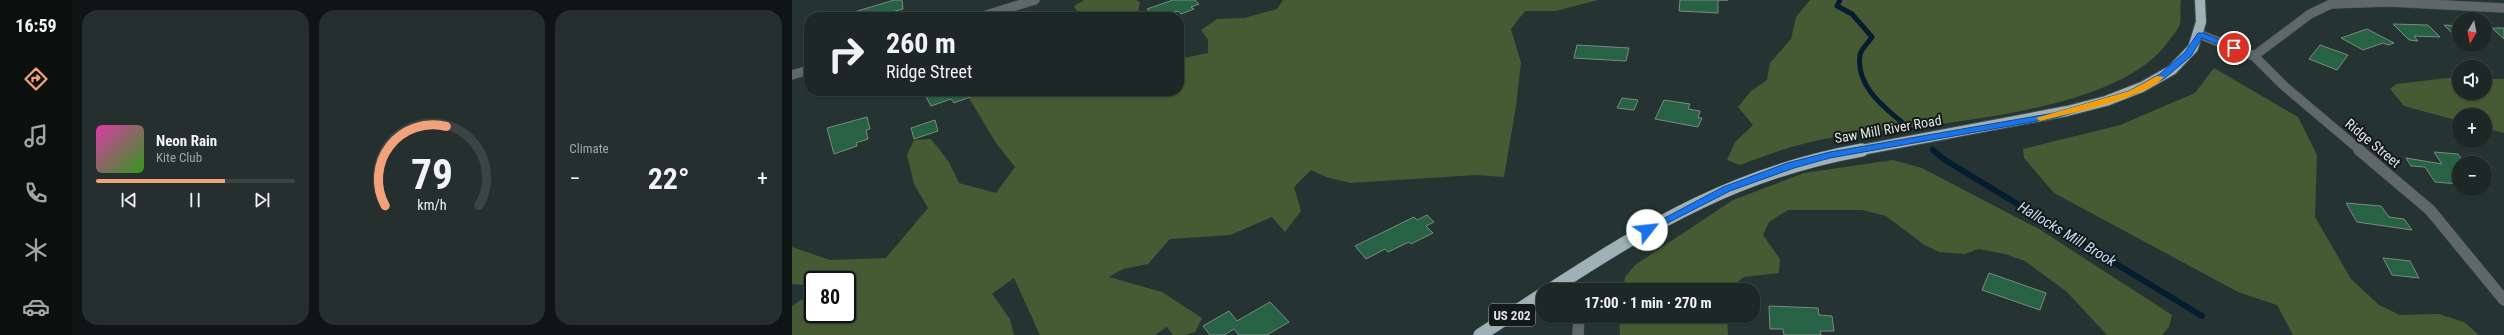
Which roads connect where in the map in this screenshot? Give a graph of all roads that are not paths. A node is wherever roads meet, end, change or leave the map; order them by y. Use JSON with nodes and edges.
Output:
{"nodes":[{"id":1,"x":1035,"y":0,"type":"edge"},
{"id":2,"x":2200,"y":0,"type":"edge"},
{"id":3,"x":2504,"y":8,"type":"edge"},
{"id":4,"x":996,"y":12,"type":"edge"},
{"id":5,"x":2201,"y":35,"type":"junction"},
{"id":6,"x":2254,"y":56,"type":"junction"},
{"id":7,"x":804,"y":71,"type":"edge"},
{"id":8,"x":792,"y":75,"type":"edge"},
{"id":9,"x":1565,"y":280,"type":"junction"},
{"id":10,"x":1560,"y":283,"type":"edge"},
{"id":11,"x":1568,"y":283,"type":"edge"},
{"id":12,"x":1536,"y":299,"type":"edge"},
{"id":13,"x":2504,"y":300,"type":"edge"},
{"id":14,"x":1579,"y":323,"type":"edge"},
{"id":15,"x":1480,"y":335,"type":"edge"},
{"id":16,"x":1578,"y":335,"type":"edge"}],
"edges":[{"from":1,"to":4,"type":"street"},
{"from":2,"to":5,"type":"highway"},
{"from":3,"to":6,"type":"street"},
{"from":5,"to":6,"type":"street","name":"Ridge Street"},
{"from":5,"to":9,"type":"highway","name":"Saw Mill River Road","number":"US 202"},
{"from":6,"to":13,"type":"street","name":"Ridge Street"},
{"from":7,"to":8,"type":"street"},
{"from":9,"to":10,"type":"highway","name":"Saw Mill River Road","number":"US 202"},
{"from":9,"to":11,"type":"street"},
{"from":12,"to":15,"type":"highway","number":"US 202"},
{"from":14,"to":16,"type":"street"}]}
